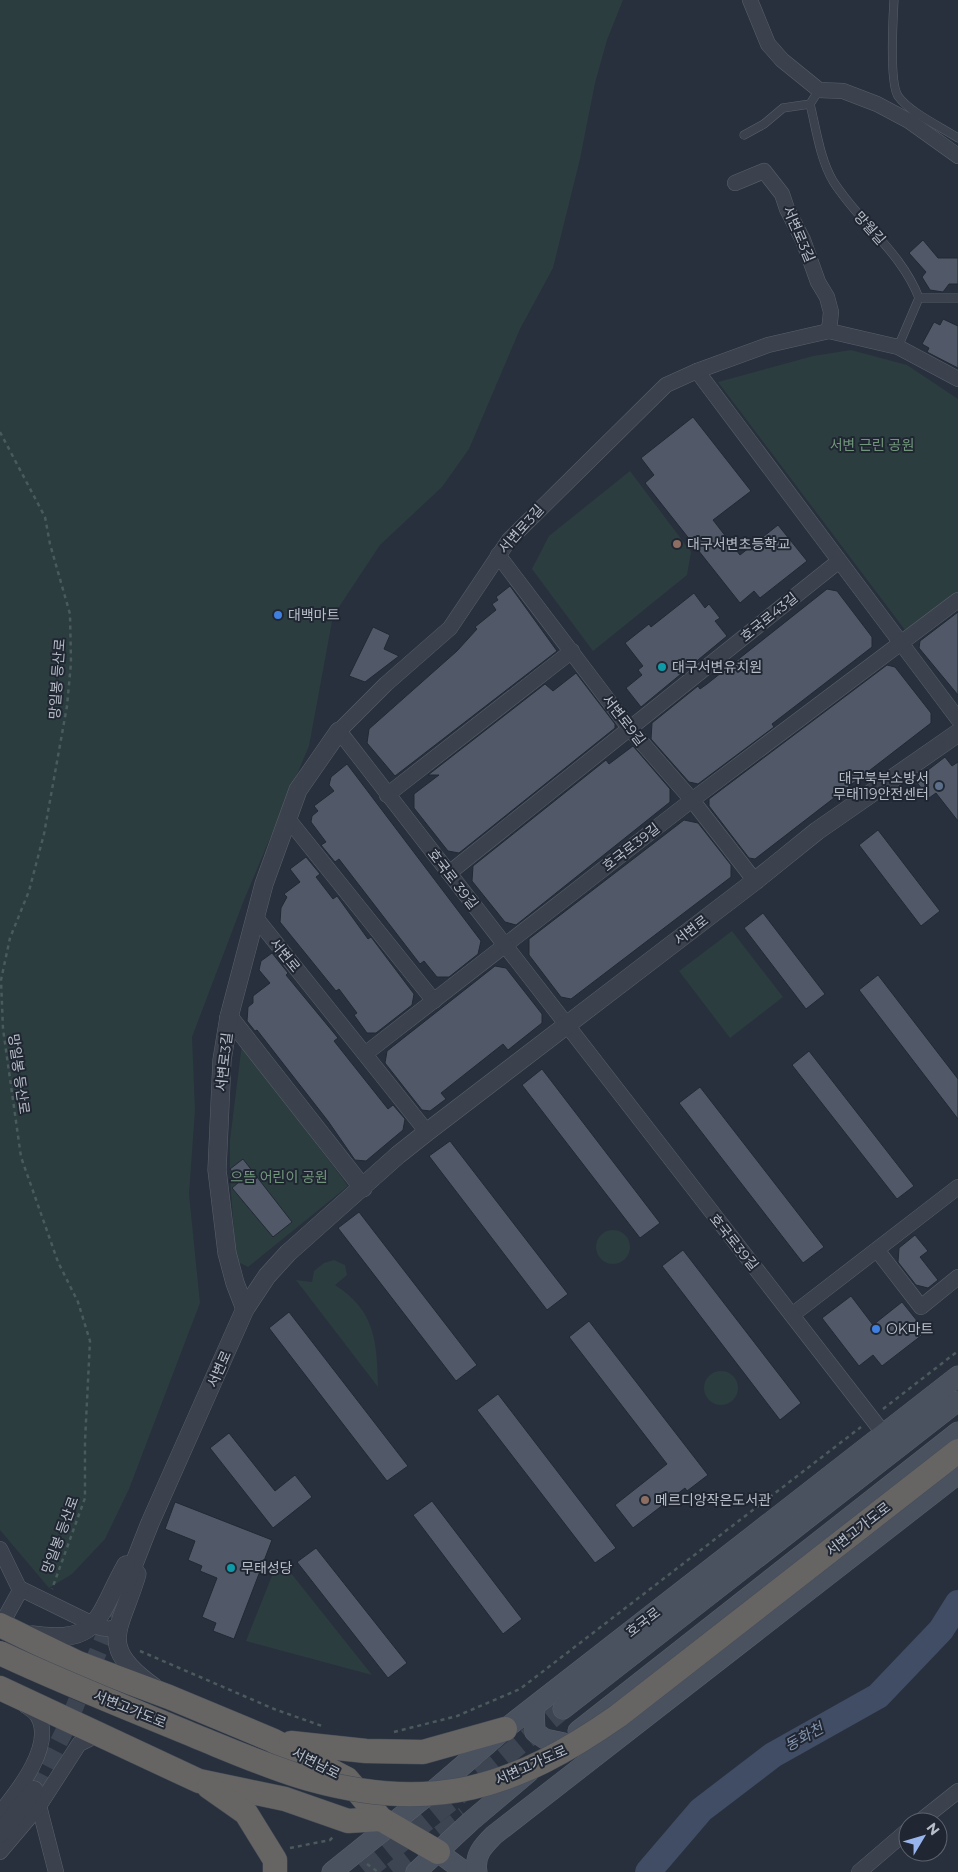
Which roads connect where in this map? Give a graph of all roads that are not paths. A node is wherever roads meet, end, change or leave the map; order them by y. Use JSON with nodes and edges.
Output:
{"nodes":[{"id":1,"x":750,"y":0,"type":"edge"},
{"id":2,"x":894,"y":0,"type":"edge"},
{"id":3,"x":819,"y":90,"type":"junction"},
{"id":4,"x":810,"y":104,"type":"junction"},
{"id":5,"x":744,"y":135,"type":"dead end"},
{"id":6,"x":958,"y":138,"type":"edge"},
{"id":7,"x":958,"y":156,"type":"edge"},
{"id":8,"x":735,"y":184,"type":"dead end"},
{"id":9,"x":919,"y":298,"type":"junction"},
{"id":10,"x":958,"y":298,"type":"edge"},
{"id":11,"x":829,"y":331,"type":"junction"},
{"id":12,"x":898,"y":347,"type":"junction"},
{"id":13,"x":698,"y":371,"type":"junction"},
{"id":14,"x":958,"y":379,"type":"edge"},
{"id":15,"x":498,"y":555,"type":"junction"},
{"id":16,"x":839,"y":561,"type":"junction"},
{"id":17,"x":958,"y":600,"type":"edge"},
{"id":18,"x":899,"y":643,"type":"junction"},
{"id":19,"x":572,"y":651,"type":"junction"},
{"id":20,"x":958,"y":719,"type":"edge"},
{"id":21,"x":630,"y":729,"type":"junction"},
{"id":22,"x":339,"y":731,"type":"junction"},
{"id":23,"x":958,"y":733,"type":"edge"},
{"id":24,"x":387,"y":794,"type":"junction"},
{"id":25,"x":692,"y":800,"type":"junction"},
{"id":26,"x":288,"y":819,"type":"junction"},
{"id":27,"x":449,"y":874,"type":"junction"},
{"id":28,"x":755,"y":881,"type":"junction"},
{"id":29,"x":256,"y":918,"type":"junction"},
{"id":30,"x":505,"y":945,"type":"junction"},
{"id":31,"x":434,"y":1001,"type":"junction"},
{"id":32,"x":229,"y":1017,"type":"junction"},
{"id":33,"x":567,"y":1026,"type":"junction"},
{"id":34,"x":365,"y":1054,"type":"junction"},
{"id":35,"x":427,"y":1132,"type":"junction"},
{"id":36,"x":958,"y":1187,"type":"edge"},
{"id":37,"x":363,"y":1188,"type":"junction"},
{"id":38,"x":877,"y":1250,"type":"junction"},
{"id":39,"x":958,"y":1277,"type":"edge"},
{"id":40,"x":246,"y":1309,"type":"junction"},
{"id":41,"x":792,"y":1315,"type":"junction"},
{"id":42,"x":958,"y":1376,"type":"edge"},
{"id":43,"x":958,"y":1401,"type":"edge"},
{"id":44,"x":878,"y":1426,"type":"junction"},
{"id":45,"x":958,"y":1432,"type":"edge"},
{"id":46,"x":958,"y":1452,"type":"edge"},
{"id":47,"x":958,"y":1474,"type":"edge"},
{"id":48,"x":150,"y":1523,"type":"junction"},
{"id":49,"x":0,"y":1549,"type":"edge"},
{"id":50,"x":126,"y":1584,"type":"tunnel mouth"},
{"id":51,"x":20,"y":1589,"type":"junction"},
{"id":52,"x":802,"y":1593,"type":"junction"},
{"id":53,"x":736,"y":1605,"type":"junction"},
{"id":54,"x":94,"y":1624,"type":"junction"},
{"id":55,"x":119,"y":1625,"type":"junction"},
{"id":56,"x":4,"y":1627,"type":"edge"},
{"id":57,"x":0,"y":1653,"type":"edge"},
{"id":58,"x":7,"y":1692,"type":"edge"},
{"id":59,"x":169,"y":1697,"type":"junction"},
{"id":60,"x":534,"y":1707,"type":"junction"},
{"id":61,"x":563,"y":1709,"type":"tunnel mouth"},
{"id":62,"x":505,"y":1729,"type":"junction"},
{"id":63,"x":105,"y":1738,"type":"junction"},
{"id":64,"x":272,"y":1740,"type":"junction"},
{"id":65,"x":564,"y":1743,"type":"junction"},
{"id":66,"x":296,"y":1752,"type":"junction"},
{"id":67,"x":199,"y":1781,"type":"junction"},
{"id":68,"x":958,"y":1791,"type":"edge"},
{"id":69,"x":36,"y":1798,"type":"junction"},
{"id":70,"x":285,"y":1799,"type":"junction"},
{"id":71,"x":931,"y":1812,"type":"edge"},
{"id":72,"x":0,"y":1813,"type":"edge"},
{"id":73,"x":386,"y":1822,"type":"junction"},
{"id":74,"x":0,"y":1834,"type":"edge"},
{"id":75,"x":898,"y":1838,"type":"edge"},
{"id":76,"x":0,"y":1852,"type":"edge"},
{"id":77,"x":438,"y":1852,"type":"junction"},
{"id":78,"x":56,"y":1872,"type":"edge"},
{"id":79,"x":275,"y":1872,"type":"edge"},
{"id":80,"x":332,"y":1872,"type":"edge"},
{"id":81,"x":416,"y":1872,"type":"edge"},
{"id":82,"x":466,"y":1872,"type":"edge"},
{"id":83,"x":477,"y":1872,"type":"edge"},
{"id":84,"x":858,"y":1872,"type":"edge"}],
"edges":[{"from":1,"to":3,"type":"street"},
{"from":2,"to":6,"type":"lane"},
{"from":3,"to":4,"type":"lane"},
{"from":3,"to":7,"type":"street"},
{"from":4,"to":5,"type":"lane"},
{"from":4,"to":9,"type":"lane","name":"망월길"},
{"from":8,"to":11,"type":"street","name":"서변로3길"},
{"from":9,"to":10,"type":"lane"},
{"from":9,"to":12,"type":"lane"},
{"from":11,"to":12,"type":"street","name":"서변로3길"},
{"from":11,"to":13,"type":"street","name":"서변로3길"},
{"from":12,"to":14,"type":"street","name":"서변로3길"},
{"from":13,"to":15,"type":"street","name":"서변로3길"},
{"from":13,"to":16,"type":"street"},
{"from":15,"to":19,"type":"street","name":"서변로9길"},
{"from":15,"to":22,"type":"street","name":"서변로3길"},
{"from":16,"to":18,"type":"street"},
{"from":16,"to":21,"type":"street","name":"호국로43길"},
{"from":17,"to":18,"type":"street"},
{"from":18,"to":20,"type":"street"},
{"from":18,"to":25,"type":"street","name":"호국로39길"},
{"from":19,"to":21,"type":"street","name":"서변로9길"},
{"from":19,"to":24,"type":"street"},
{"from":21,"to":25,"type":"street","name":"서변로9길"},
{"from":21,"to":27,"type":"street"},
{"from":22,"to":24,"type":"street","name":"호국로 39길"},
{"from":22,"to":26,"type":"street","name":"서변로3길"},
{"from":23,"to":28,"type":"street","name":"서변로"},
{"from":24,"to":27,"type":"street","name":"호국로 39길"},
{"from":25,"to":28,"type":"street","name":"서변로9길"},
{"from":25,"to":30,"type":"street","name":"호국로39길"},
{"from":26,"to":29,"type":"street","name":"서변로3길"},
{"from":26,"to":31,"type":"street"},
{"from":27,"to":30,"type":"street","name":"호국로 39길"},
{"from":28,"to":33,"type":"street","name":"서변로"},
{"from":29,"to":32,"type":"street","name":"서변로3길"},
{"from":29,"to":34,"type":"street","name":"서변로"},
{"from":30,"to":31,"type":"street","name":"호국로39길"},
{"from":30,"to":33,"type":"street","name":"호국로 39길"},
{"from":31,"to":34,"type":"street","name":"호국로39길"},
{"from":32,"to":37,"type":"street"},
{"from":32,"to":40,"type":"street","name":"서변로3길"},
{"from":33,"to":35,"type":"street","name":"서변로"},
{"from":33,"to":41,"type":"street","name":"호국로39길"},
{"from":34,"to":35,"type":"street","name":"서변로"},
{"from":35,"to":37,"type":"street","name":"서변로"},
{"from":36,"to":38,"type":"street"},
{"from":37,"to":40,"type":"street","name":"서변로"},
{"from":38,"to":39,"type":"street"},
{"from":38,"to":41,"type":"street"},
{"from":40,"to":48,"type":"street","name":"서변로"},
{"from":41,"to":44,"type":"street","name":"호국로39길"},
{"from":42,"to":44,"type":"main road","name":"호국로"},
{"from":43,"to":61,"type":"main road","name":"호국로"},
{"from":44,"to":60,"type":"main road","name":"호국로"},
{"from":45,"to":53,"type":"main road"},
{"from":46,"to":57,"type":"highway","name":"서변고가도로","bridge":true},
{"from":47,"to":52,"type":"main road"},
{"from":48,"to":50,"type":"street","name":"서변로"},
{"from":48,"to":54,"type":"street"},
{"from":48,"to":55,"type":"street"},
{"from":49,"to":51,"type":"street"},
{"from":51,"to":54,"type":"street"},
{"from":51,"to":56,"type":"street"},
{"from":52,"to":53,"type":"main road"},
{"from":52,"to":83,"type":"main road"},
{"from":53,"to":65,"type":"main road"},
{"from":54,"to":55,"type":"street"},
{"from":54,"to":56,"type":"street"},
{"from":55,"to":59,"type":"street"},
{"from":56,"to":59,"type":"highway","name":"서변남로"},
{"from":58,"to":63,"type":"highway"},
{"from":58,"to":72,"type":"street"},
{"from":59,"to":64,"type":"highway","name":"서변남로"},
{"from":60,"to":62,"type":"main road","name":"호국로"},
{"from":60,"to":65,"type":"main road"},
{"from":62,"to":64,"type":"highway"},
{"from":62,"to":73,"type":"main road","name":"호국로"},
{"from":63,"to":67,"type":"highway"},
{"from":63,"to":69,"type":"street"},
{"from":64,"to":66,"type":"highway","name":"서변남로"},
{"from":65,"to":77,"type":"main road"},
{"from":66,"to":70,"type":"highway"},
{"from":66,"to":73,"type":"highway","name":"서변남로"},
{"from":67,"to":70,"type":"highway"},
{"from":67,"to":79,"type":"highway"},
{"from":68,"to":71,"type":"street"},
{"from":69,"to":74,"type":"street"},
{"from":69,"to":76,"type":"street"},
{"from":69,"to":78,"type":"street"},
{"from":70,"to":73,"type":"highway"},
{"from":73,"to":77,"type":"highway"},
{"from":73,"to":80,"type":"main road","name":"호국로"},
{"from":75,"to":84,"type":"street"},
{"from":77,"to":81,"type":"main road"},
{"from":77,"to":82,"type":"main road"}]}
